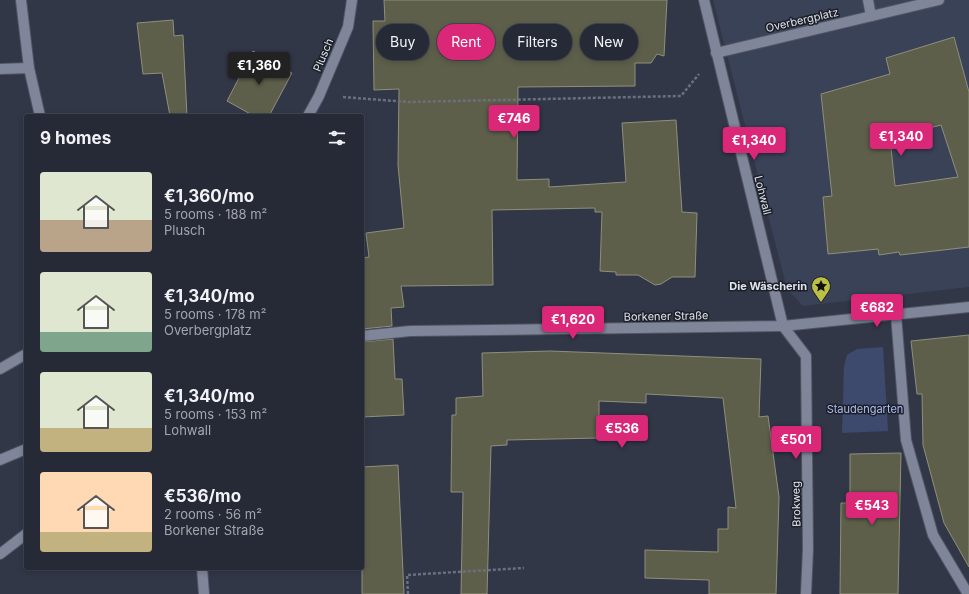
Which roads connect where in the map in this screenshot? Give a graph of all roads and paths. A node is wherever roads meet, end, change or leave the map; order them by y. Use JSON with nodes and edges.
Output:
{"nodes":[{"id":1,"x":21,"y":0,"type":"edge"},
{"id":2,"x":352,"y":0,"type":"edge"},
{"id":3,"x":704,"y":0,"type":"edge"},
{"id":4,"x":868,"y":0,"type":"edge"},
{"id":5,"x":939,"y":0,"type":"edge"},
{"id":6,"x":872,"y":16,"type":"junction"},
{"id":7,"x":716,"y":53,"type":"junction"},
{"id":8,"x":29,"y":68,"type":"junction"},
{"id":9,"x":0,"y":69,"type":"edge"},
{"id":10,"x":319,"y":96,"type":"junction"},
{"id":11,"x":40,"y":114,"type":"edge"},
{"id":12,"x":309,"y":114,"type":"edge"},
{"id":13,"x":969,"y":307,"type":"edge"},
{"id":14,"x":896,"y":315,"type":"junction"},
{"id":15,"x":783,"y":326,"type":"junction"},
{"id":16,"x":364,"y":336,"type":"edge"},
{"id":17,"x":24,"y":355,"type":"edge"},
{"id":18,"x":3,"y":367,"type":"edge"},
{"id":19,"x":24,"y":450,"type":"edge"},
{"id":20,"x":0,"y":460,"type":"edge"},
{"id":21,"x":24,"y":536,"type":"edge"},
{"id":22,"x":0,"y":554,"type":"edge"},
{"id":23,"x":524,"y":568,"type":"dead end"},
{"id":24,"x":202,"y":570,"type":"edge"},
{"id":25,"x":204,"y":594,"type":"edge"},
{"id":26,"x":408,"y":594,"type":"edge"},
{"id":27,"x":806,"y":594,"type":"edge"},
{"id":28,"x":968,"y":594,"type":"edge"}],
"edges":[{"from":1,"to":8,"type":"street"},
{"from":2,"to":10,"type":"street","name":"Plusch"},
{"from":3,"to":7,"type":"street","name":"Lohwall"},
{"from":4,"to":6,"type":"street"},
{"from":5,"to":6,"type":"street","name":"Overbergplatz"},
{"from":6,"to":7,"type":"street","name":"Overbergplatz"},
{"from":7,"to":10,"type":"path"},
{"from":7,"to":15,"type":"street","name":"Lohwall"},
{"from":8,"to":9,"type":"street"},
{"from":8,"to":11,"type":"street"},
{"from":10,"to":12,"type":"street","name":"Plusch"},
{"from":13,"to":14,"type":"street","name":"Borkener Straße"},
{"from":14,"to":15,"type":"street","name":"Borkener Straße"},
{"from":14,"to":28,"type":"street"},
{"from":15,"to":16,"type":"street","name":"Borkener Straße"},
{"from":15,"to":27,"type":"street","name":"Brokweg"},
{"from":17,"to":18,"type":"street"},
{"from":19,"to":20,"type":"street"},
{"from":21,"to":22,"type":"street"},
{"from":23,"to":26,"type":"path"},
{"from":24,"to":25,"type":"street"}]}
